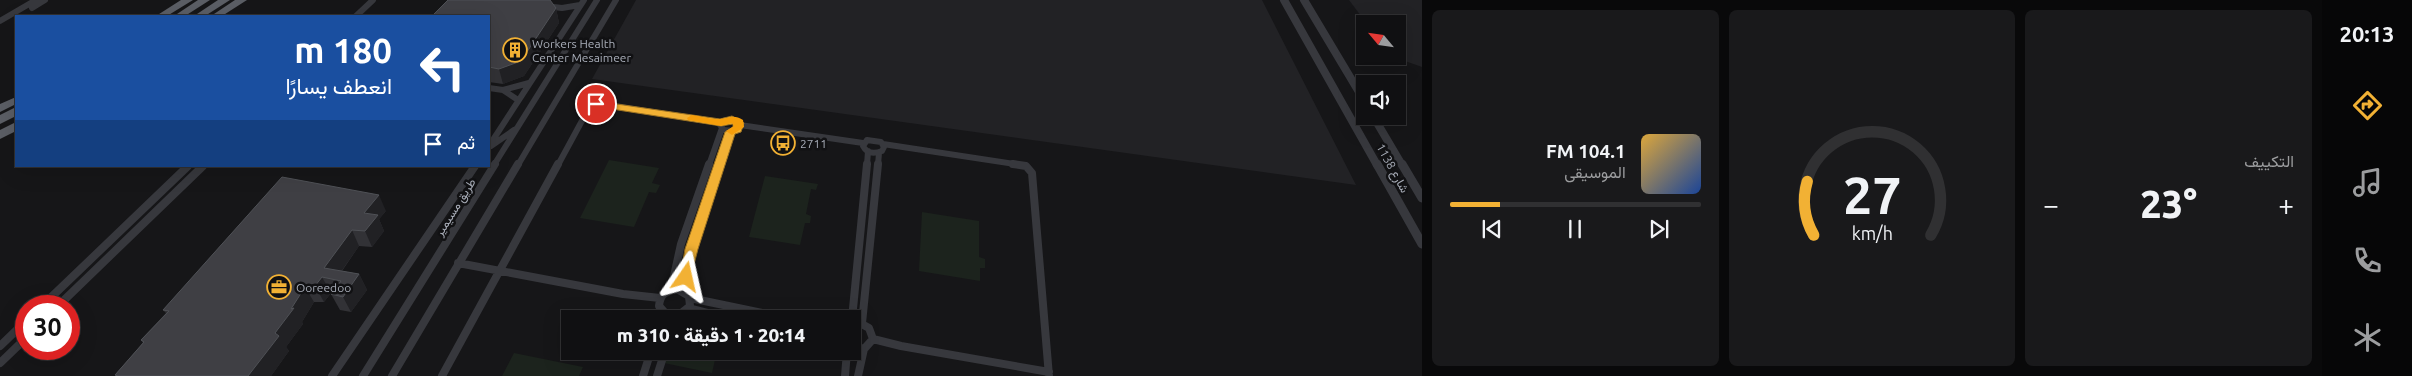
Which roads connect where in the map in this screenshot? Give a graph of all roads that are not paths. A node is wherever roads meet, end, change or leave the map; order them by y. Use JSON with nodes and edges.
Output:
{"nodes":[{"id":1,"x":36,"y":0,"type":"edge"},
{"id":2,"x":45,"y":0,"type":"edge"},
{"id":3,"x":188,"y":0,"type":"edge"},
{"id":4,"x":205,"y":0,"type":"edge"},
{"id":5,"x":225,"y":0,"type":"edge"},
{"id":6,"x":242,"y":0,"type":"edge"},
{"id":7,"x":373,"y":0,"type":"edge"},
{"id":8,"x":597,"y":0,"type":"edge"},
{"id":9,"x":616,"y":0,"type":"edge"},
{"id":10,"x":1284,"y":0,"type":"edge"},
{"id":11,"x":1304,"y":0,"type":"edge"},
{"id":12,"x":582,"y":3,"type":"edge"},
{"id":13,"x":535,"y":4,"type":"edge"},
{"id":14,"x":562,"y":8,"type":"junction"},
{"id":15,"x":20,"y":15,"type":"edge"},
{"id":16,"x":163,"y":15,"type":"edge"},
{"id":17,"x":181,"y":15,"type":"edge"},
{"id":18,"x":202,"y":15,"type":"edge"},
{"id":19,"x":218,"y":15,"type":"edge"},
{"id":20,"x":357,"y":15,"type":"edge"},
{"id":21,"x":575,"y":15,"type":"junction"},
{"id":22,"x":15,"y":18,"type":"edge"},
{"id":23,"x":0,"y":21,"type":"edge"},
{"id":24,"x":0,"y":26,"type":"edge"},
{"id":25,"x":542,"y":64,"type":"junction"},
{"id":26,"x":546,"y":82,"type":"junction"},
{"id":27,"x":529,"y":84,"type":"junction"},
{"id":28,"x":1356,"y":87,"type":"edge"},
{"id":29,"x":490,"y":88,"type":"edge"},
{"id":30,"x":503,"y":90,"type":"junction"},
{"id":31,"x":518,"y":100,"type":"junction"},
{"id":32,"x":15,"y":101,"type":"edge"},
{"id":33,"x":0,"y":109,"type":"edge"},
{"id":34,"x":15,"y":112,"type":"edge"},
{"id":35,"x":0,"y":120,"type":"edge"},
{"id":36,"x":740,"y":125,"type":"junction"},
{"id":37,"x":1378,"y":125,"type":"edge"},
{"id":38,"x":721,"y":126,"type":"junction"},
{"id":39,"x":518,"y":127,"type":"junction"},
{"id":40,"x":730,"y":132,"type":"junction"},
{"id":41,"x":863,"y":143,"type":"junction"},
{"id":42,"x":490,"y":145,"type":"edge"},
{"id":43,"x":490,"y":146,"type":"edge"},
{"id":44,"x":881,"y":148,"type":"junction"},
{"id":45,"x":868,"y":151,"type":"junction"},
{"id":46,"x":187,"y":167,"type":"edge"},
{"id":47,"x":202,"y":167,"type":"edge"},
{"id":48,"x":473,"y":167,"type":"edge"},
{"id":49,"x":1422,"y":198,"type":"edge"},
{"id":50,"x":1422,"y":244,"type":"edge"},
{"id":51,"x":458,"y":263,"type":"junction"},
{"id":52,"x":501,"y":270,"type":"junction"},
{"id":53,"x":671,"y":290,"type":"junction"},
{"id":54,"x":683,"y":291,"type":"junction"},
{"id":55,"x":53,"y":295,"type":"edge"},
{"id":56,"x":69,"y":295,"type":"edge"},
{"id":57,"x":660,"y":298,"type":"junction"},
{"id":58,"x":690,"y":298,"type":"junction"},
{"id":59,"x":689,"y":308,"type":"joint"},
{"id":60,"x":660,"y":310,"type":"edge"},
{"id":61,"x":697,"y":310,"type":"edge"},
{"id":62,"x":748,"y":310,"type":"edge"},
{"id":63,"x":857,"y":310,"type":"edge"},
{"id":64,"x":858,"y":310,"type":"edge"},
{"id":65,"x":861,"y":324,"type":"edge"},
{"id":66,"x":15,"y":332,"type":"edge"},
{"id":67,"x":873,"y":339,"type":"junction"},
{"id":68,"x":0,"y":346,"type":"edge"},
{"id":69,"x":861,"y":348,"type":"edge"},
{"id":70,"x":864,"y":348,"type":"junction"},
{"id":71,"x":15,"y":349,"type":"edge"},
{"id":72,"x":648,"y":360,"type":"edge"},
{"id":73,"x":661,"y":360,"type":"edge"},
{"id":74,"x":846,"y":360,"type":"edge"},
{"id":75,"x":0,"y":363,"type":"edge"},
{"id":76,"x":1049,"y":374,"type":"edge"},
{"id":77,"x":332,"y":376,"type":"edge"},
{"id":78,"x":363,"y":376,"type":"edge"},
{"id":79,"x":392,"y":376,"type":"edge"},
{"id":80,"x":442,"y":376,"type":"edge"},
{"id":81,"x":643,"y":376,"type":"edge"},
{"id":82,"x":657,"y":376,"type":"edge"},
{"id":83,"x":845,"y":376,"type":"edge"},
{"id":84,"x":858,"y":376,"type":"edge"}],
"edges":[{"from":1,"to":23,"type":"street"},
{"from":2,"to":15,"type":"street"},
{"from":3,"to":16,"type":"highway"},
{"from":4,"to":17,"type":"highway"},
{"from":5,"to":18,"type":"highway"},
{"from":6,"to":19,"type":"highway"},
{"from":7,"to":20,"type":"street"},
{"from":8,"to":26,"type":"street","name":"طريق مسيمير"},
{"from":9,"to":51,"type":"street"},
{"from":10,"to":50,"type":"street","name":"شارع 1138"},
{"from":11,"to":28,"type":"street"},
{"from":12,"to":14,"type":"street"},
{"from":12,"to":21,"type":"street"},
{"from":13,"to":14,"type":"street"},
{"from":14,"to":21,"type":"street"},
{"from":21,"to":25,"type":"street"},
{"from":22,"to":24,"type":"street"},
{"from":25,"to":26,"type":"street"},
{"from":25,"to":27,"type":"street"},
{"from":26,"to":39,"type":"street","name":"طريق مسيمير"},
{"from":27,"to":30,"type":"street"},
{"from":27,"to":31,"type":"street"},
{"from":29,"to":30,"type":"street"},
{"from":30,"to":31,"type":"street"},
{"from":31,"to":42,"type":"street"},
{"from":32,"to":33,"type":"highway"},
{"from":34,"to":35,"type":"highway"},
{"from":36,"to":38,"type":"street"},
{"from":36,"to":40,"type":"street"},
{"from":36,"to":41,"type":"street"},
{"from":37,"to":49,"type":"street","name":"شارع 1138"},
{"from":38,"to":40,"type":"street"},
{"from":38,"to":52,"type":"street"},
{"from":38,"to":53,"type":"street"},
{"from":39,"to":43,"type":"street"},
{"from":39,"to":78,"type":"street","name":"طريق مسيمير"},
{"from":40,"to":54,"type":"street"},
{"from":41,"to":44,"type":"street"},
{"from":41,"to":45,"type":"street"},
{"from":44,"to":45,"type":"street"},
{"from":44,"to":64,"type":"street"},
{"from":44,"to":76,"type":"street"},
{"from":45,"to":63,"type":"street"},
{"from":46,"to":55,"type":"street"},
{"from":47,"to":56,"type":"street"},
{"from":48,"to":77,"type":"street"},
{"from":51,"to":52,"type":"street"},
{"from":51,"to":79,"type":"street"},
{"from":52,"to":57,"type":"street"},
{"from":52,"to":80,"type":"street"},
{"from":53,"to":54,"type":"street"},
{"from":53,"to":57,"type":"street"},
{"from":54,"to":58,"type":"street"},
{"from":57,"to":60,"type":"street"},
{"from":58,"to":59,"type":"street"},
{"from":58,"to":62,"type":"street"},
{"from":59,"to":61,"type":"street"},
{"from":65,"to":67,"type":"street"},
{"from":66,"to":68,"type":"street"},
{"from":67,"to":70,"type":"street"},
{"from":67,"to":76,"type":"street"},
{"from":69,"to":70,"type":"street"},
{"from":70,"to":84,"type":"street"},
{"from":71,"to":75,"type":"street"},
{"from":72,"to":81,"type":"street"},
{"from":73,"to":82,"type":"street"},
{"from":74,"to":83,"type":"street"}]}
